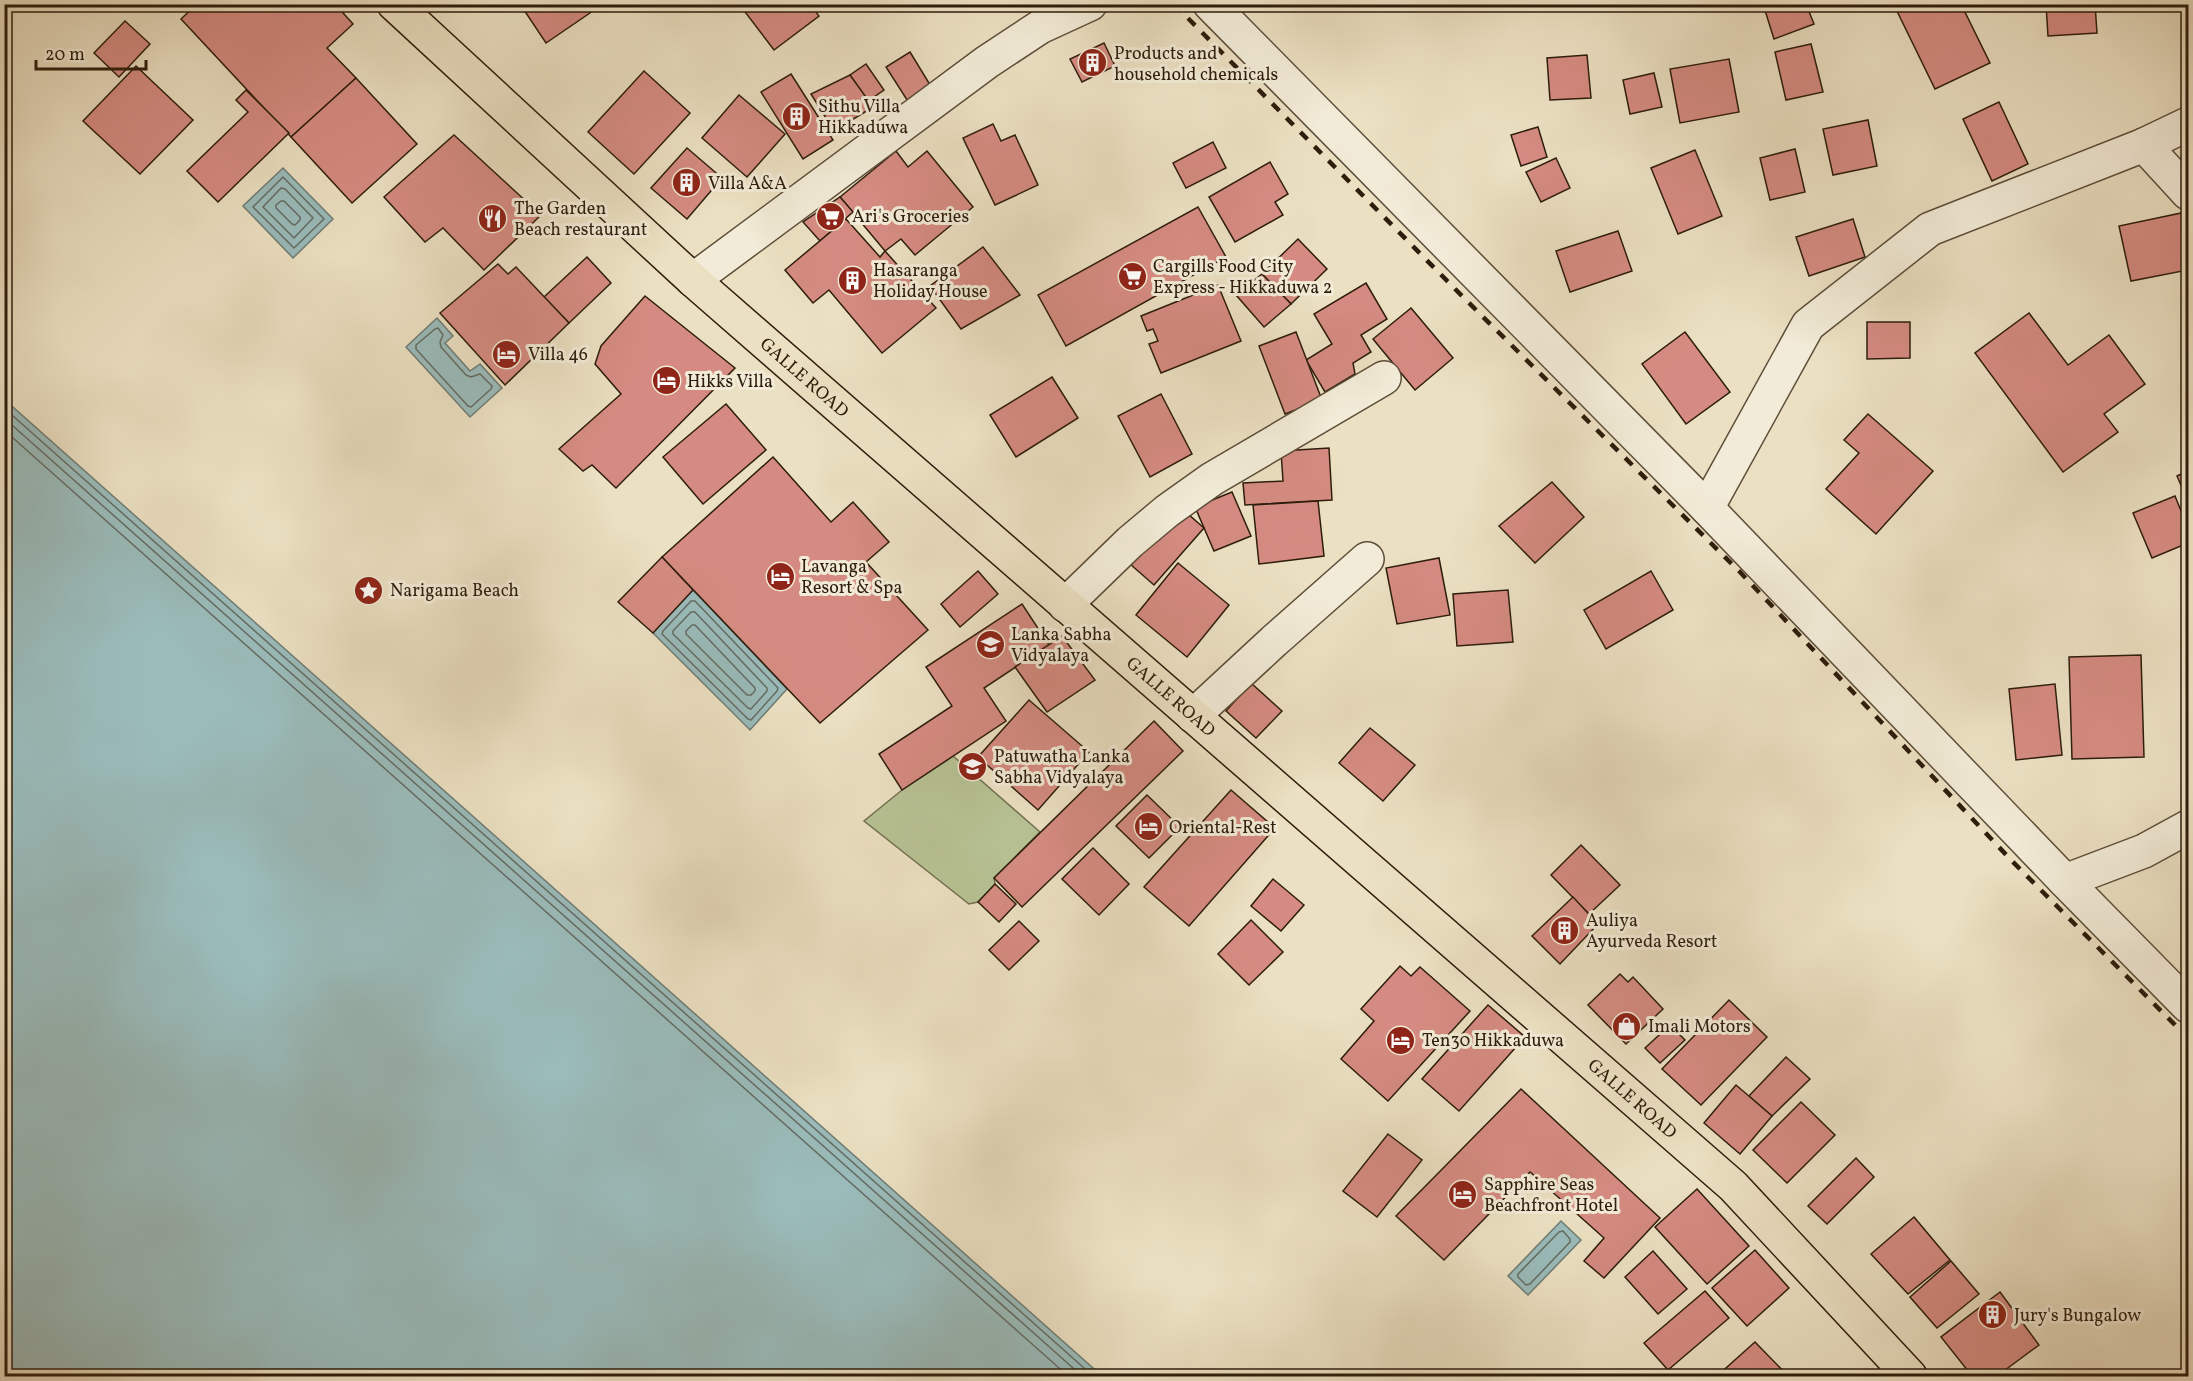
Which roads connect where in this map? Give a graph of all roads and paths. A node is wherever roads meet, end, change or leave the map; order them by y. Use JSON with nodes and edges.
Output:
{"nodes":[{"id":1,"x":394,"y":4,"type":"edge"},
{"id":2,"x":1090,"y":4,"type":"edge"},
{"id":3,"x":1210,"y":4,"type":"edge"},
{"id":4,"x":2188,"y":124,"type":"edge"},
{"id":5,"x":2144,"y":144,"type":"junction"},
{"id":6,"x":2188,"y":193,"type":"edge"},
{"id":7,"x":693,"y":280,"type":"junction"},
{"id":8,"x":1384,"y":378,"type":"dead end"},
{"id":9,"x":1707,"y":508,"type":"junction"},
{"id":10,"x":1367,"y":559,"type":"dead end"},
{"id":11,"x":1065,"y":605,"type":"junction"},
{"id":12,"x":1193,"y":716,"type":"junction"},
{"id":13,"x":2188,"y":827,"type":"edge"},
{"id":14,"x":2065,"y":881,"type":"junction"},
{"id":15,"x":2188,"y":1006,"type":"edge"},
{"id":16,"x":1910,"y":1377,"type":"edge"}],
"edges":[{"from":1,"to":7,"type":"highway","name":"GALLE ROAD"},
{"from":2,"to":7,"type":"street"},
{"from":3,"to":9,"type":"street"},
{"from":4,"to":5,"type":"street"},
{"from":5,"to":6,"type":"street"},
{"from":5,"to":9,"type":"street"},
{"from":7,"to":11,"type":"highway","name":"GALLE ROAD"},
{"from":8,"to":11,"type":"street"},
{"from":9,"to":14,"type":"street"},
{"from":10,"to":12,"type":"street"},
{"from":11,"to":12,"type":"highway","name":"GALLE ROAD"},
{"from":12,"to":16,"type":"highway","name":"GALLE ROAD"},
{"from":13,"to":14,"type":"street"},
{"from":14,"to":15,"type":"street"}]}
